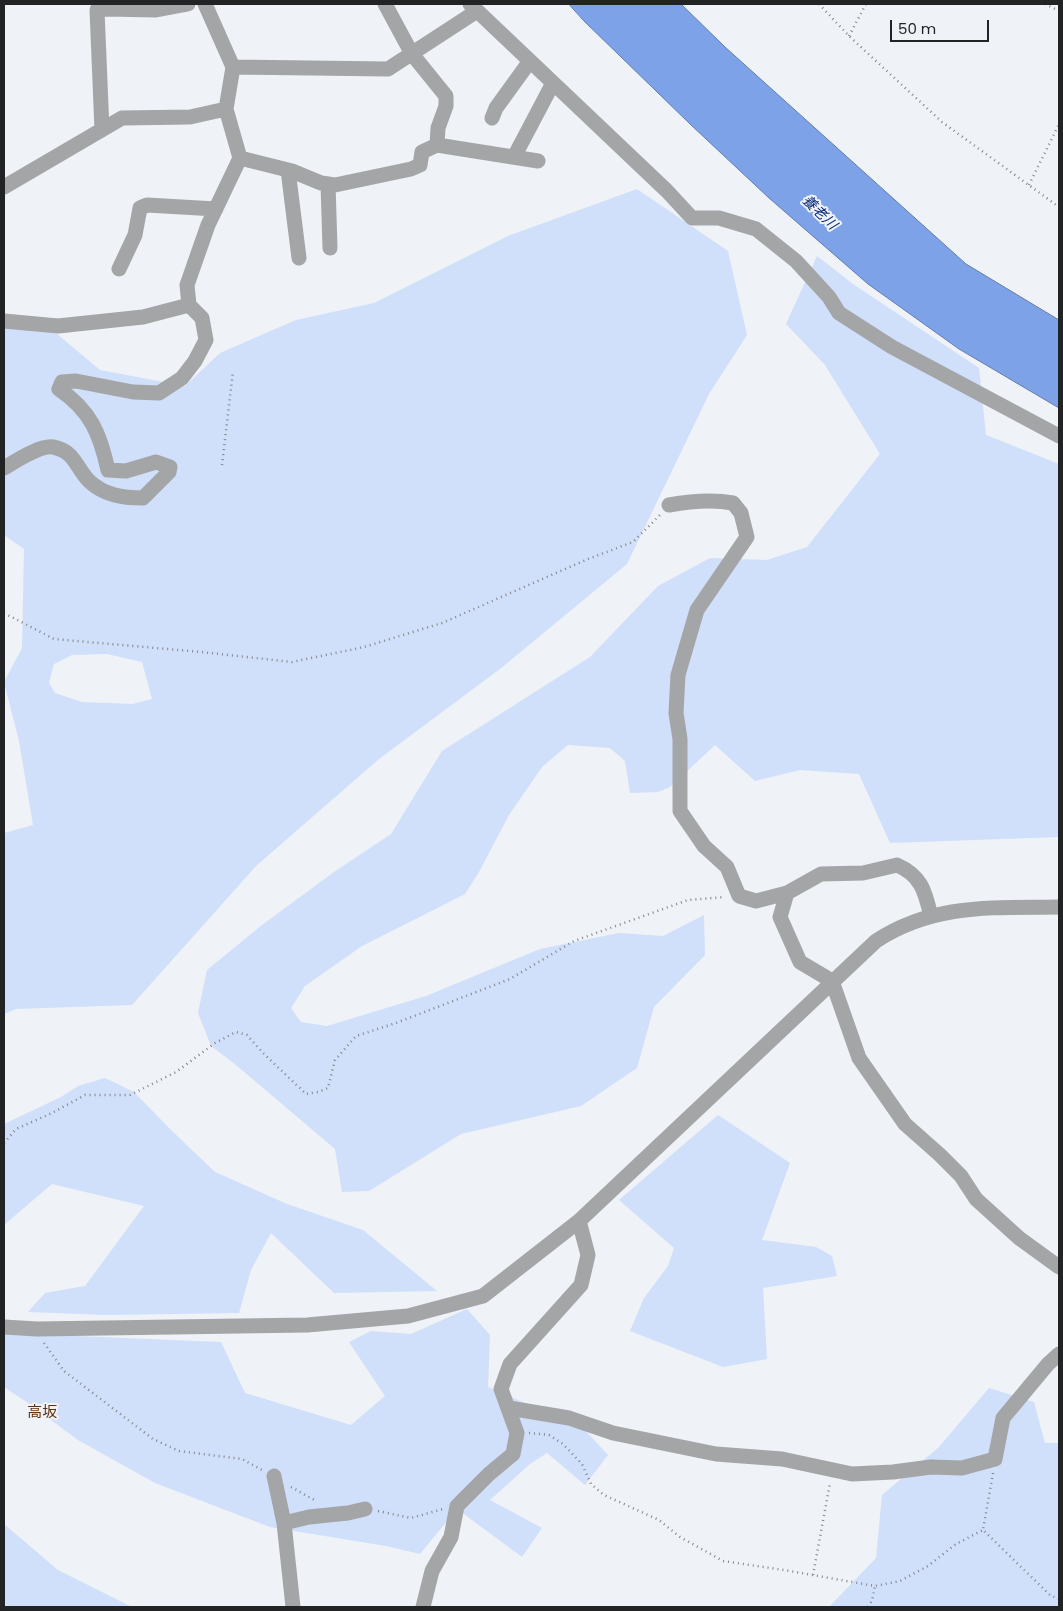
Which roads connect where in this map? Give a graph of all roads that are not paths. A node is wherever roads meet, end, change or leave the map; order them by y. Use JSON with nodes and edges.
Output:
{"nodes":[{"id":1,"x":188,"y":4,"type":"edge"},
{"id":2,"x":205,"y":4,"type":"edge"},
{"id":3,"x":385,"y":4,"type":"edge"},
{"id":4,"x":473,"y":7,"type":"edge"},
{"id":5,"x":412,"y":54,"type":"junction"},
{"id":6,"x":530,"y":61,"type":"junction"},
{"id":7,"x":233,"y":67,"type":"junction"},
{"id":8,"x":553,"y":83,"type":"junction"},
{"id":9,"x":226,"y":109,"type":"junction"},
{"id":10,"x":492,"y":118,"type":"dead end"},
{"id":11,"x":102,"y":130,"type":"junction"},
{"id":12,"x":437,"y":145,"type":"junction"},
{"id":13,"x":514,"y":157,"type":"junction"},
{"id":14,"x":240,"y":158,"type":"junction"},
{"id":15,"x":538,"y":160,"type":"dead end"},
{"id":16,"x":288,"y":170,"type":"junction"},
{"id":17,"x":328,"y":184,"type":"junction"},
{"id":18,"x":4,"y":187,"type":"edge"},
{"id":19,"x":216,"y":209,"type":"junction"},
{"id":20,"x":330,"y":248,"type":"dead end"},
{"id":21,"x":299,"y":258,"type":"dead end"},
{"id":22,"x":119,"y":269,"type":"dead end"},
{"id":23,"x":189,"y":305,"type":"junction"},
{"id":24,"x":4,"y":321,"type":"edge"},
{"id":25,"x":1059,"y":436,"type":"edge"},
{"id":26,"x":4,"y":468,"type":"edge"},
{"id":27,"x":669,"y":505,"type":"road end"},
{"id":28,"x":787,"y":893,"type":"junction"},
{"id":29,"x":1059,"y":907,"type":"edge"},
{"id":30,"x":931,"y":916,"type":"junction"},
{"id":31,"x":832,"y":981,"type":"junction"},
{"id":32,"x":579,"y":1222,"type":"junction"},
{"id":33,"x":1059,"y":1267,"type":"edge"},
{"id":34,"x":4,"y":1327,"type":"edge"},
{"id":35,"x":1059,"y":1354,"type":"edge"},
{"id":36,"x":509,"y":1408,"type":"junction"},
{"id":37,"x":274,"y":1476,"type":"road end"},
{"id":38,"x":365,"y":1509,"type":"dead end"},
{"id":39,"x":284,"y":1523,"type":"junction"},
{"id":40,"x":293,"y":1607,"type":"edge"},
{"id":41,"x":423,"y":1607,"type":"edge"}],
"edges":[{"from":1,"to":11,"type":"street"},
{"from":2,"to":7,"type":"street"},
{"from":3,"to":5,"type":"street"},
{"from":4,"to":5,"type":"street"},
{"from":4,"to":6,"type":"street"},
{"from":5,"to":7,"type":"street"},
{"from":5,"to":12,"type":"street"},
{"from":6,"to":8,"type":"street"},
{"from":6,"to":10,"type":"street"},
{"from":7,"to":9,"type":"street"},
{"from":8,"to":13,"type":"street"},
{"from":8,"to":25,"type":"street"},
{"from":9,"to":11,"type":"street"},
{"from":9,"to":14,"type":"street"},
{"from":11,"to":18,"type":"street"},
{"from":12,"to":13,"type":"street"},
{"from":12,"to":17,"type":"street"},
{"from":13,"to":15,"type":"street"},
{"from":14,"to":16,"type":"street"},
{"from":14,"to":19,"type":"street"},
{"from":16,"to":17,"type":"street"},
{"from":16,"to":21,"type":"street"},
{"from":17,"to":20,"type":"street"},
{"from":19,"to":22,"type":"street"},
{"from":19,"to":23,"type":"street"},
{"from":23,"to":24,"type":"street"},
{"from":23,"to":26,"type":"street"},
{"from":27,"to":28,"type":"street"},
{"from":28,"to":30,"type":"street"},
{"from":28,"to":31,"type":"street"},
{"from":29,"to":30,"type":"street"},
{"from":30,"to":31,"type":"street"},
{"from":31,"to":32,"type":"street"},
{"from":31,"to":33,"type":"street"},
{"from":32,"to":34,"type":"street"},
{"from":32,"to":36,"type":"street"},
{"from":35,"to":36,"type":"street"},
{"from":36,"to":41,"type":"street"},
{"from":37,"to":39,"type":"street"},
{"from":38,"to":39,"type":"street"},
{"from":39,"to":40,"type":"street"}]}
